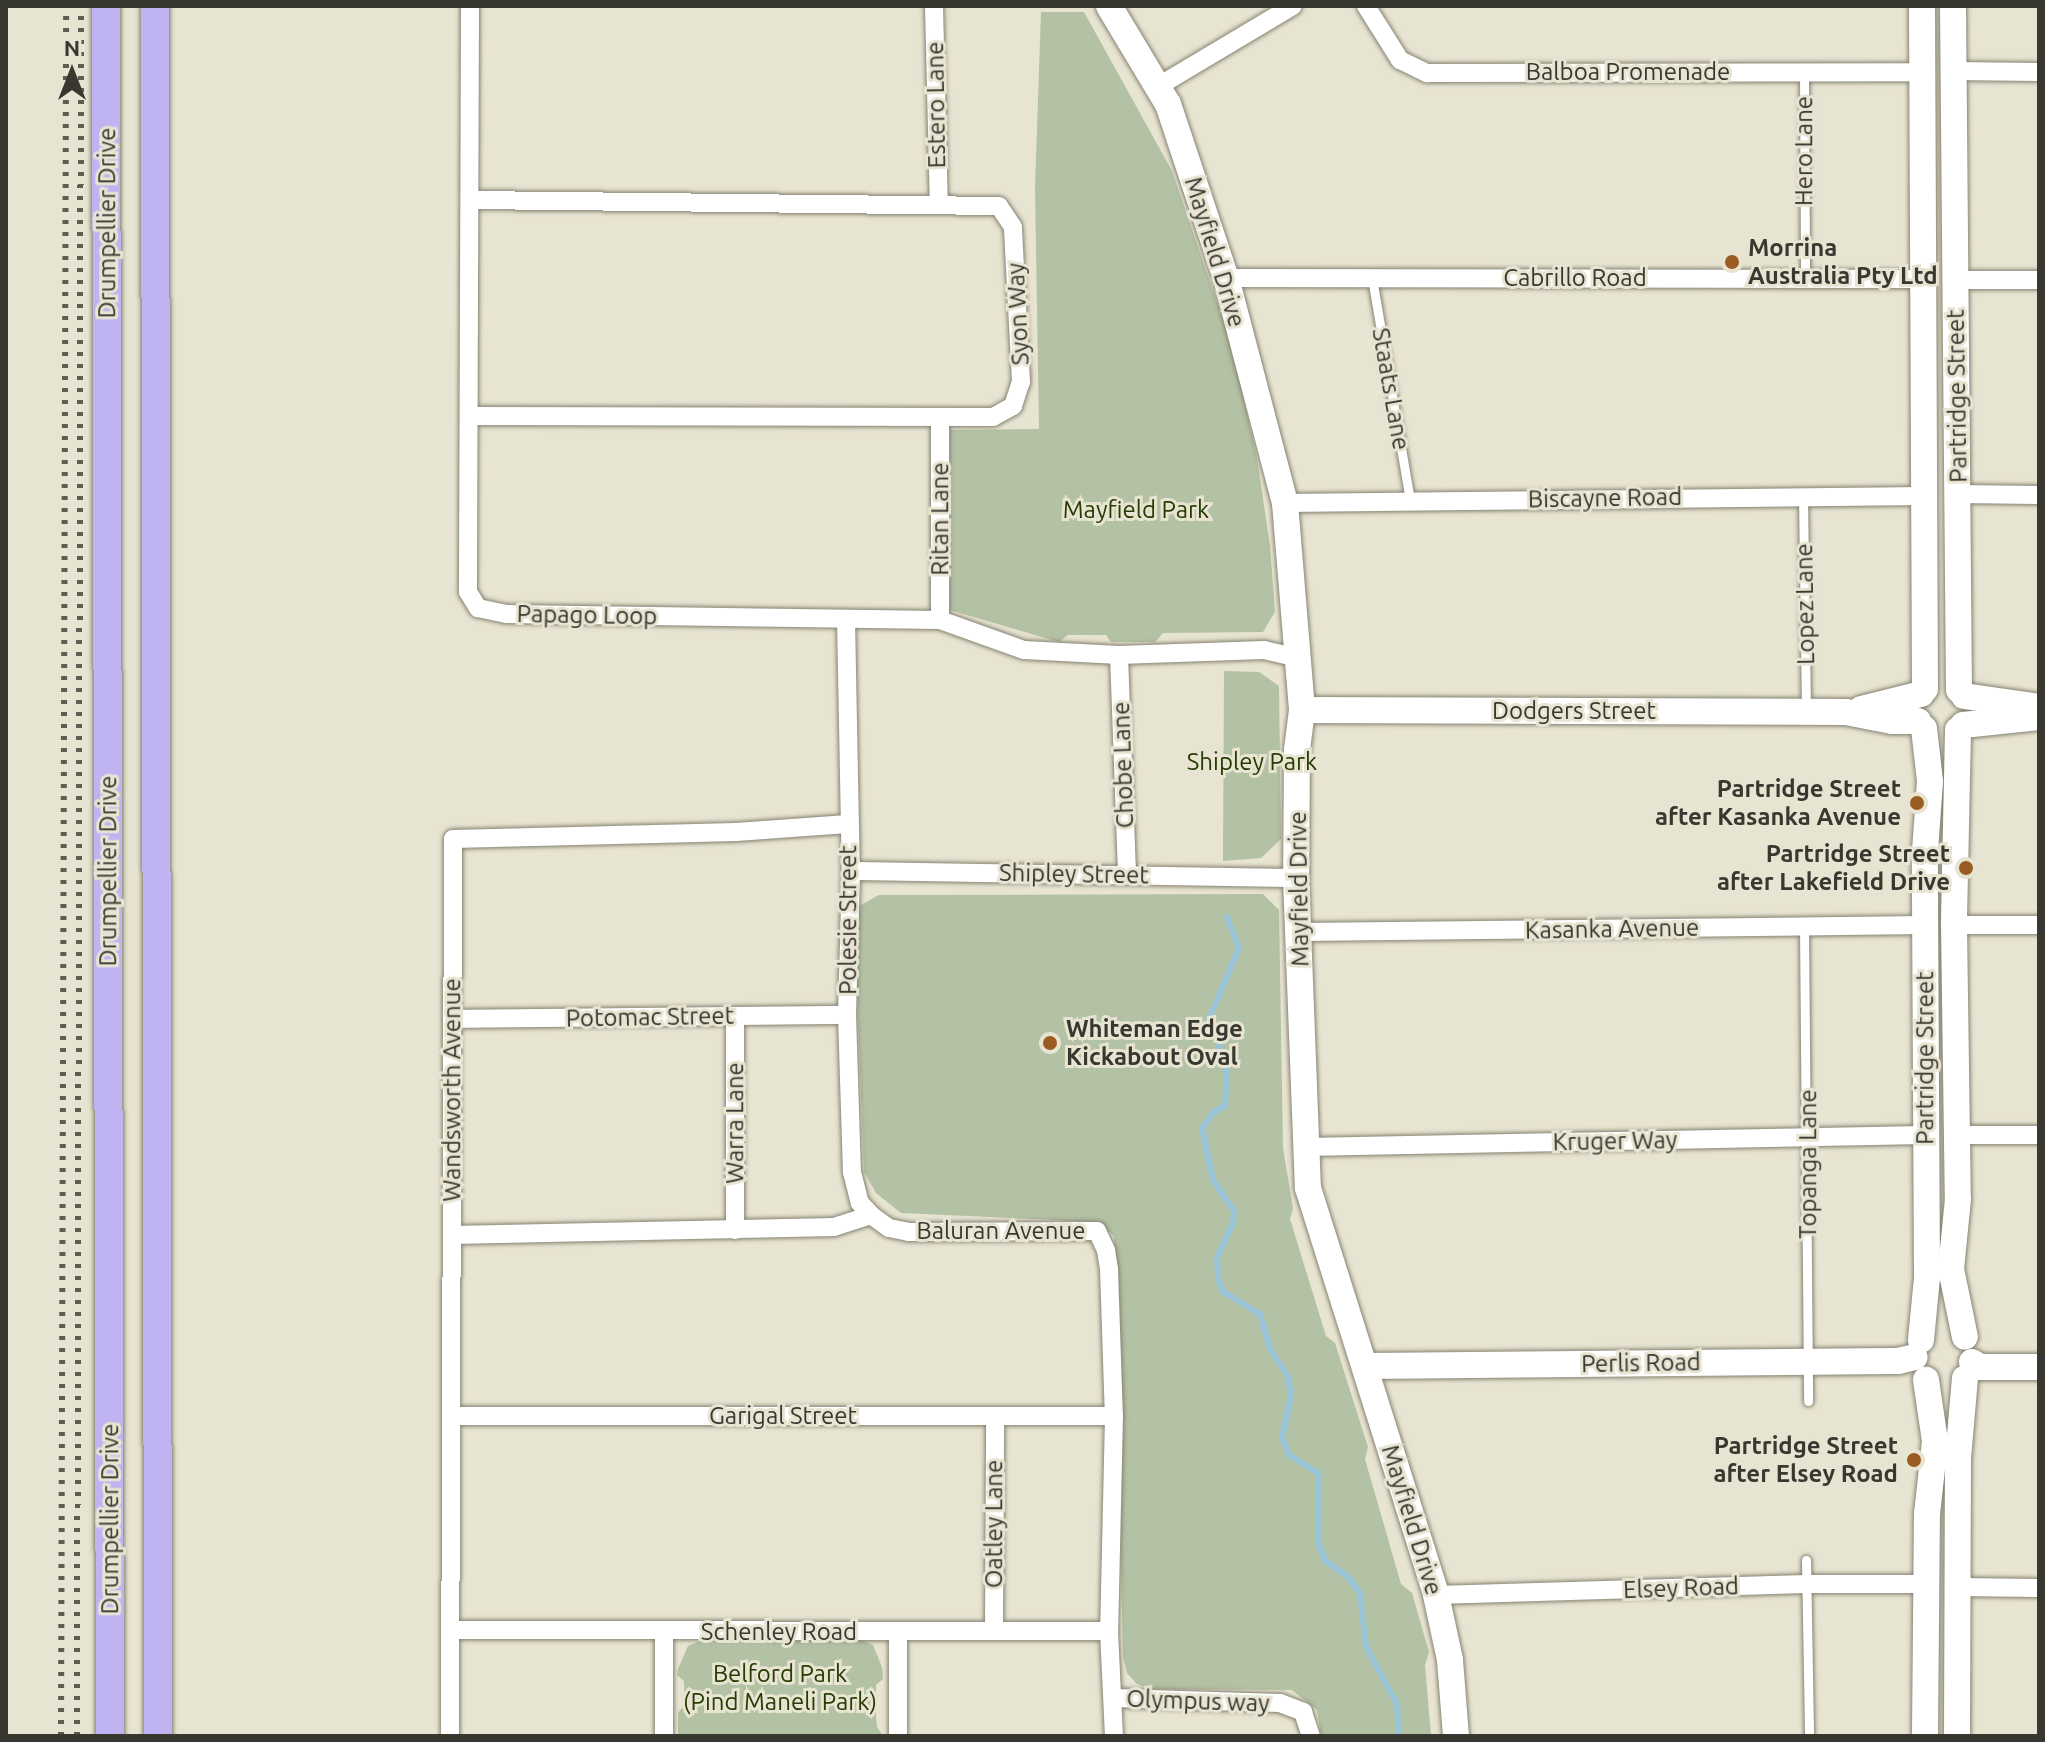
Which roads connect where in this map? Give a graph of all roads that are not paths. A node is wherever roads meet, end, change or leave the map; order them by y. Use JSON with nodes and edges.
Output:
{"nodes":[{"id":1,"x":106,"y":6,"type":"edge"},
{"id":2,"x":155,"y":6,"type":"edge"},
{"id":3,"x":470,"y":6,"type":"edge"},
{"id":4,"x":934,"y":6,"type":"edge"},
{"id":5,"x":1109,"y":6,"type":"edge"},
{"id":6,"x":1293,"y":6,"type":"edge"},
{"id":7,"x":1366,"y":6,"type":"edge"},
{"id":8,"x":1922,"y":6,"type":"edge"},
{"id":9,"x":1953,"y":6,"type":"edge"},
{"id":10,"x":1804,"y":71,"type":"junction"},
{"id":11,"x":1953,"y":71,"type":"junction"},
{"id":12,"x":1922,"y":72,"type":"junction"},
{"id":13,"x":2039,"y":72,"type":"edge"},
{"id":14,"x":1157,"y":87,"type":"junction"},
{"id":15,"x":470,"y":200,"type":"junction"},
{"id":16,"x":939,"y":205,"type":"junction"},
{"id":17,"x":1226,"y":278,"type":"junction"},
{"id":18,"x":1372,"y":278,"type":"junction"},
{"id":19,"x":1805,"y":279,"type":"junction"},
{"id":20,"x":1924,"y":279,"type":"junction"},
{"id":21,"x":1955,"y":280,"type":"junction"},
{"id":22,"x":2039,"y":280,"type":"edge"},
{"id":23,"x":469,"y":416,"type":"junction"},
{"id":24,"x":940,"y":419,"type":"junction"},
{"id":25,"x":1958,"y":494,"type":"junction"},
{"id":26,"x":1803,"y":495,"type":"junction"},
{"id":27,"x":2039,"y":495,"type":"edge"},
{"id":28,"x":1925,"y":496,"type":"junction"},
{"id":29,"x":1410,"y":501,"type":"junction"},
{"id":30,"x":1285,"y":503,"type":"junction"},
{"id":31,"x":846,"y":619,"type":"junction"},
{"id":32,"x":940,"y":620,"type":"junction"},
{"id":33,"x":1119,"y":655,"type":"junction"},
{"id":34,"x":1295,"y":657,"type":"junction"},
{"id":35,"x":1923,"y":692,"type":"junction"},
{"id":36,"x":1962,"y":693,"type":"junction"},
{"id":37,"x":2039,"y":707,"type":"edge"},
{"id":38,"x":1302,"y":710,"type":"junction"},
{"id":39,"x":1806,"y":712,"type":"junction"},
{"id":40,"x":1846,"y":712,"type":"junction"},
{"id":41,"x":2039,"y":717,"type":"edge"},
{"id":42,"x":1921,"y":725,"type":"junction"},
{"id":43,"x":1960,"y":728,"type":"junction"},
{"id":44,"x":848,"y":824,"type":"junction"},
{"id":45,"x":851,"y":871,"type":"junction"},
{"id":46,"x":1127,"y":874,"type":"junction"},
{"id":47,"x":1296,"y":878,"type":"junction"},
{"id":48,"x":1925,"y":925,"type":"junction"},
{"id":49,"x":1954,"y":925,"type":"junction"},
{"id":50,"x":2039,"y":925,"type":"edge"},
{"id":51,"x":1804,"y":927,"type":"junction"},
{"id":52,"x":1300,"y":932,"type":"junction"},
{"id":53,"x":847,"y":1015,"type":"junction"},
{"id":54,"x":735,"y":1016,"type":"junction"},
{"id":55,"x":453,"y":1019,"type":"junction"},
{"id":56,"x":1925,"y":1135,"type":"junction"},
{"id":57,"x":1957,"y":1135,"type":"junction"},
{"id":58,"x":2039,"y":1135,"type":"edge"},
{"id":59,"x":1808,"y":1137,"type":"junction"},
{"id":60,"x":1305,"y":1147,"type":"junction"},
{"id":61,"x":871,"y":1215,"type":"junction"},
{"id":62,"x":735,"y":1230,"type":"junction"},
{"id":63,"x":452,"y":1235,"type":"junction"},
{"id":64,"x":1921,"y":1359,"type":"junction"},
{"id":65,"x":1967,"y":1359,"type":"junction"},
{"id":66,"x":1808,"y":1361,"type":"junction"},
{"id":67,"x":1366,"y":1366,"type":"junction"},
{"id":68,"x":2039,"y":1367,"type":"edge"},
{"id":69,"x":1808,"y":1401,"type":"dead end"},
{"id":70,"x":451,"y":1416,"type":"junction"},
{"id":71,"x":995,"y":1416,"type":"junction"},
{"id":72,"x":1114,"y":1416,"type":"junction"},
{"id":73,"x":1806,"y":1560,"type":"dead end"},
{"id":74,"x":1806,"y":1584,"type":"junction"},
{"id":75,"x":1926,"y":1584,"type":"junction"},
{"id":76,"x":1958,"y":1587,"type":"junction"},
{"id":77,"x":2039,"y":1588,"type":"edge"},
{"id":78,"x":1436,"y":1595,"type":"junction"},
{"id":79,"x":450,"y":1630,"type":"junction"},
{"id":80,"x":898,"y":1631,"type":"junction"},
{"id":81,"x":994,"y":1631,"type":"junction"},
{"id":82,"x":1109,"y":1631,"type":"junction"},
{"id":83,"x":664,"y":1632,"type":"junction"},
{"id":84,"x":1114,"y":1698,"type":"junction"},
{"id":85,"x":110,"y":1736,"type":"edge"},
{"id":86,"x":158,"y":1736,"type":"edge"},
{"id":87,"x":450,"y":1736,"type":"edge"},
{"id":88,"x":664,"y":1736,"type":"edge"},
{"id":89,"x":898,"y":1736,"type":"edge"},
{"id":90,"x":1114,"y":1736,"type":"edge"},
{"id":91,"x":1311,"y":1736,"type":"edge"},
{"id":92,"x":1456,"y":1736,"type":"edge"},
{"id":93,"x":1809,"y":1736,"type":"edge"},
{"id":94,"x":1925,"y":1736,"type":"edge"},
{"id":95,"x":1957,"y":1736,"type":"edge"}],
"edges":[{"from":1,"to":85,"type":"main road","name":"Drumpellier Drive"},
{"from":2,"to":86,"type":"main road","name":"Drumpellier Drive"},
{"from":3,"to":15,"type":"street","name":"Papago Loop"},
{"from":4,"to":16,"type":"street","name":"Estero Lane"},
{"from":5,"to":14,"type":"main road","name":"Mayfield Drive"},
{"from":6,"to":14,"type":"street"},
{"from":7,"to":10,"type":"street","name":"Balboa Promenade"},
{"from":8,"to":12,"type":"main road","name":"Partridge Street"},
{"from":9,"to":11,"type":"main road","name":"Partridge Street"},
{"from":10,"to":12,"type":"street","name":"Balboa Promenade"},
{"from":10,"to":19,"type":"lane","name":"Hero Lane"},
{"from":11,"to":13,"type":"street"},
{"from":11,"to":21,"type":"main road","name":"Partridge Street"},
{"from":12,"to":20,"type":"main road","name":"Partridge Street"},
{"from":14,"to":17,"type":"main road","name":"Mayfield Drive"},
{"from":15,"to":16,"type":"street","name":"Syon Way"},
{"from":15,"to":23,"type":"street","name":"Papago Loop"},
{"from":16,"to":24,"type":"street","name":"Syon Way"},
{"from":17,"to":18,"type":"street","name":"Cabrillo Road"},
{"from":17,"to":30,"type":"main road","name":"Mayfield Drive"},
{"from":18,"to":19,"type":"street","name":"Cabrillo Road"},
{"from":18,"to":29,"type":"lane","name":"Staats Lane"},
{"from":19,"to":20,"type":"street","name":"Cabrillo Road"},
{"from":20,"to":28,"type":"main road","name":"Partridge Street"},
{"from":21,"to":22,"type":"street"},
{"from":21,"to":25,"type":"main road","name":"Partridge Street"},
{"from":23,"to":24,"type":"street","name":"Syon Way"},
{"from":23,"to":31,"type":"street","name":"Papago Loop"},
{"from":24,"to":32,"type":"street","name":"Ritan Lane"},
{"from":25,"to":27,"type":"street"},
{"from":25,"to":36,"type":"main road","name":"Partridge Street"},
{"from":26,"to":28,"type":"street","name":"Biscayne Road"},
{"from":26,"to":29,"type":"street","name":"Biscayne Road"},
{"from":26,"to":39,"type":"lane","name":"Lopez Lane"},
{"from":28,"to":35,"type":"main road","name":"Partridge Street"},
{"from":29,"to":30,"type":"street","name":"Biscayne Road"},
{"from":30,"to":34,"type":"main road","name":"Mayfield Drive"},
{"from":31,"to":32,"type":"street","name":"Papago Loop"},
{"from":31,"to":44,"type":"street","name":"Polesie Street"},
{"from":32,"to":33,"type":"street","name":"Papago Loop"},
{"from":33,"to":34,"type":"street","name":"Papago Loop"},
{"from":33,"to":46,"type":"street","name":"Chobe Lane"},
{"from":34,"to":38,"type":"main road","name":"Mayfield Drive"},
{"from":35,"to":36,"type":"main road"},
{"from":35,"to":40,"type":"main road","name":"Dodgers Street"},
{"from":35,"to":42,"type":"main road"},
{"from":36,"to":37,"type":"main road"},
{"from":36,"to":43,"type":"main road"},
{"from":38,"to":39,"type":"main road","name":"Dodgers Street"},
{"from":38,"to":47,"type":"main road","name":"Mayfield Drive"},
{"from":39,"to":40,"type":"main road","name":"Dodgers Street"},
{"from":40,"to":42,"type":"main road","name":"Dodgers Street"},
{"from":41,"to":43,"type":"main road"},
{"from":42,"to":43,"type":"main road"},
{"from":42,"to":48,"type":"main road","name":"Partridge Street"},
{"from":43,"to":49,"type":"main road","name":"Partridge Street"},
{"from":44,"to":45,"type":"street","name":"Polesie Street"},
{"from":44,"to":55,"type":"street","name":"Wandsworth Avenue"},
{"from":45,"to":46,"type":"street","name":"Shipley Street"},
{"from":45,"to":53,"type":"street","name":"Polesie Street"},
{"from":46,"to":47,"type":"street","name":"Shipley Street"},
{"from":47,"to":52,"type":"main road","name":"Mayfield Drive"},
{"from":48,"to":51,"type":"street","name":"Kasanka Avenue"},
{"from":48,"to":56,"type":"main road","name":"Partridge Street"},
{"from":49,"to":50,"type":"street"},
{"from":49,"to":57,"type":"main road","name":"Partridge Street"},
{"from":51,"to":52,"type":"street","name":"Kasanka Avenue"},
{"from":51,"to":59,"type":"lane","name":"Topanga Lane"},
{"from":52,"to":60,"type":"main road","name":"Mayfield Drive"},
{"from":53,"to":54,"type":"street","name":"Potomac Street"},
{"from":53,"to":61,"type":"street","name":"Polesie Street"},
{"from":54,"to":55,"type":"street","name":"Potomac Street"},
{"from":54,"to":62,"type":"street","name":"Warra Lane"},
{"from":55,"to":63,"type":"street","name":"Wandsworth Avenue"},
{"from":56,"to":59,"type":"street","name":"Kruger Way"},
{"from":56,"to":64,"type":"main road","name":"Partridge Street"},
{"from":57,"to":58,"type":"street"},
{"from":57,"to":65,"type":"main road","name":"Partridge Street"},
{"from":59,"to":60,"type":"street","name":"Kruger Way"},
{"from":59,"to":66,"type":"lane","name":"Topanga Lane"},
{"from":60,"to":67,"type":"main road","name":"Mayfield Drive"},
{"from":61,"to":62,"type":"street"},
{"from":61,"to":72,"type":"street","name":"Baluran Avenue"},
{"from":62,"to":63,"type":"street"},
{"from":63,"to":70,"type":"street","name":"Wandsworth Avenue"},
{"from":64,"to":65,"type":"main road"},
{"from":64,"to":65,"type":"main road"},
{"from":64,"to":66,"type":"main road","name":"Perlis Road"},
{"from":64,"to":75,"type":"main road","name":"Partridge Street"},
{"from":65,"to":68,"type":"main road"},
{"from":65,"to":76,"type":"main road","name":"Partridge Street"},
{"from":66,"to":67,"type":"main road","name":"Perlis Road"},
{"from":66,"to":69,"type":"lane","name":"Topanga Lane"},
{"from":67,"to":78,"type":"main road","name":"Mayfield Drive"},
{"from":70,"to":71,"type":"street","name":"Garigal Street"},
{"from":70,"to":79,"type":"street","name":"Wandsworth Avenue"},
{"from":71,"to":72,"type":"street","name":"Garigal Street"},
{"from":71,"to":81,"type":"street","name":"Oatley Lane"},
{"from":72,"to":82,"type":"street","name":"Baluran Avenue"},
{"from":73,"to":74,"type":"lane"},
{"from":74,"to":75,"type":"street","name":"Elsey Road"},
{"from":74,"to":78,"type":"street","name":"Elsey Road"},
{"from":74,"to":93,"type":"lane"},
{"from":75,"to":94,"type":"main road","name":"Partridge Street"},
{"from":76,"to":77,"type":"street"},
{"from":76,"to":95,"type":"main road","name":"Partridge Street"},
{"from":78,"to":92,"type":"main road","name":"Mayfield Drive"},
{"from":79,"to":83,"type":"street","name":"Schenley Road"},
{"from":79,"to":87,"type":"street","name":"Wandsworth Avenue"},
{"from":80,"to":81,"type":"street","name":"Schenley Road"},
{"from":80,"to":83,"type":"street","name":"Schenley Road"},
{"from":80,"to":89,"type":"street"},
{"from":81,"to":82,"type":"street","name":"Schenley Road"},
{"from":82,"to":84,"type":"street","name":"Baluran Avenue"},
{"from":83,"to":88,"type":"street"},
{"from":84,"to":90,"type":"street","name":"Baluran Avenue"},
{"from":84,"to":91,"type":"street","name":"Olympus way"}]}
